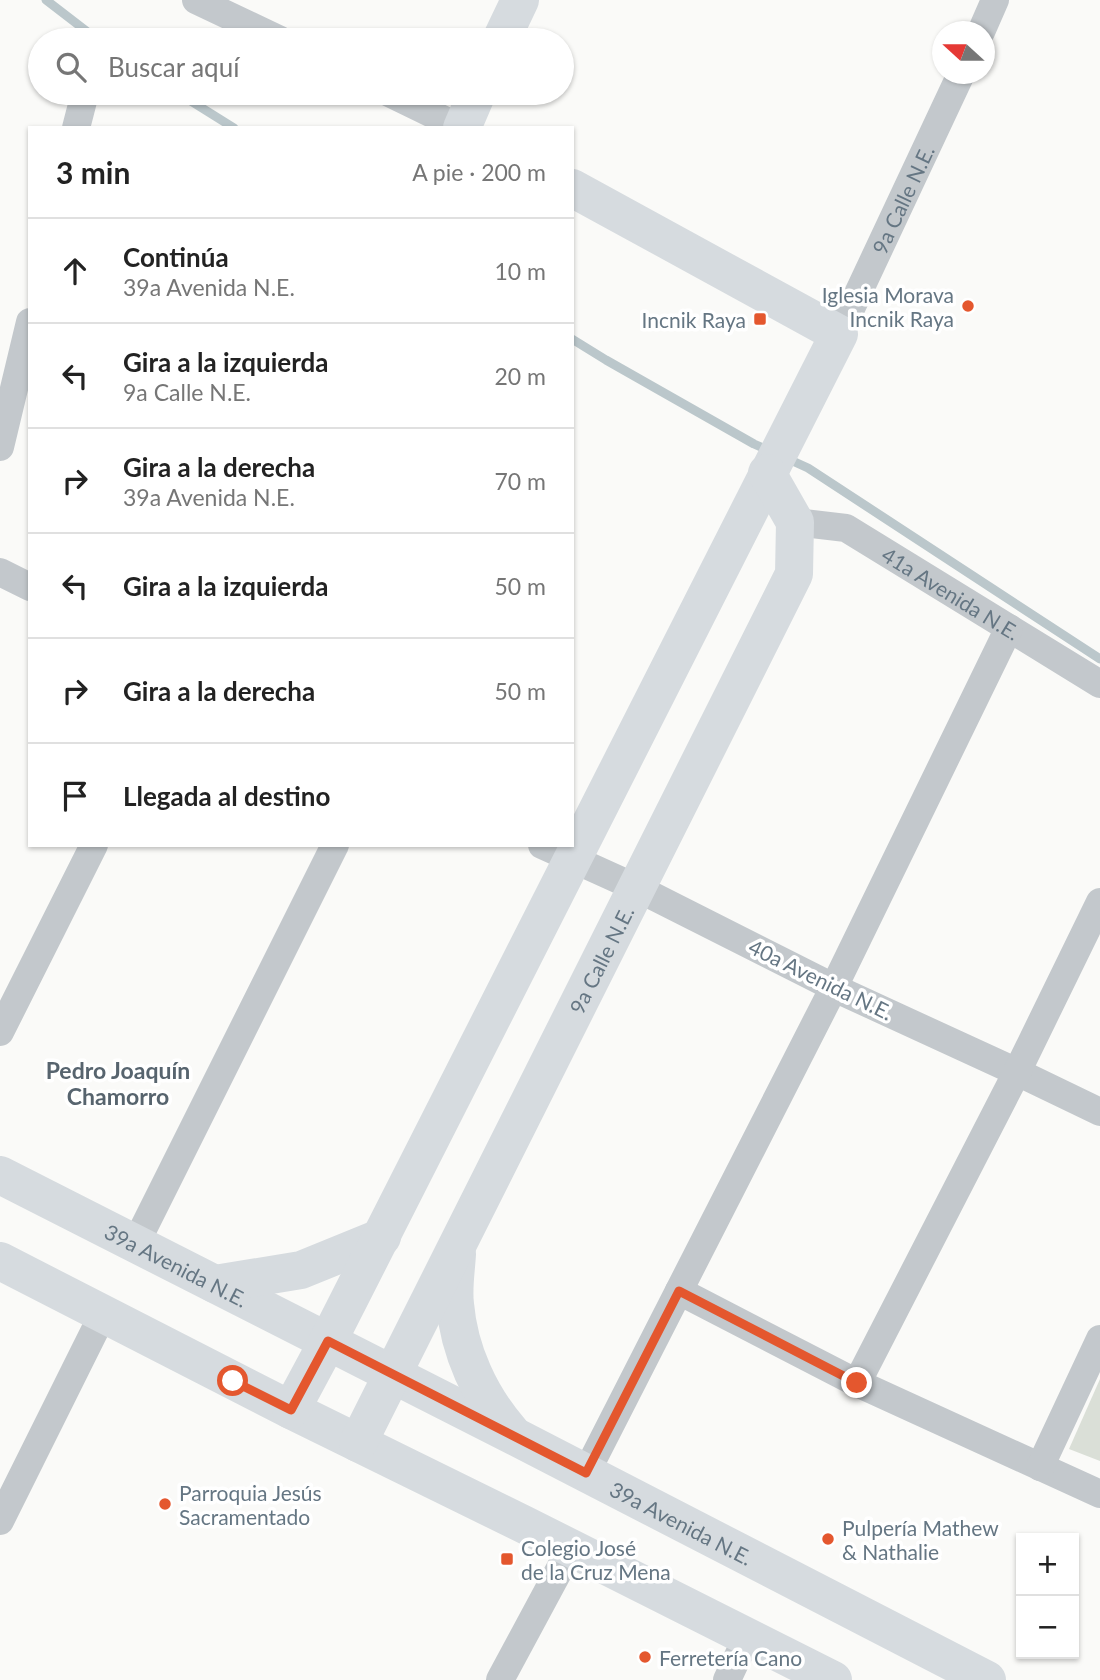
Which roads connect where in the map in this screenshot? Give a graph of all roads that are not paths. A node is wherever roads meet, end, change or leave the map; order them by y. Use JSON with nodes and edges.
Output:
{"nodes":[{"id":1,"x":196,"y":0,"type":"edge"},
{"id":2,"x":520,"y":0,"type":"edge"},
{"id":3,"x":995,"y":0,"type":"edge"},
{"id":4,"x":986,"y":21,"type":"edge"},
{"id":5,"x":255,"y":28,"type":"edge"},
{"id":6,"x":507,"y":28,"type":"edge"},
{"id":7,"x":956,"y":84,"type":"edge"},
{"id":8,"x":82,"y":105,"type":"edge"},
{"id":9,"x":414,"y":105,"type":"edge"},
{"id":10,"x":472,"y":105,"type":"edge"},
{"id":11,"x":77,"y":126,"type":"edge"},
{"id":12,"x":457,"y":126,"type":"edge"},
{"id":13,"x":462,"y":126,"type":"edge"},
{"id":14,"x":574,"y":189,"type":"edge"},
{"id":15,"x":28,"y":330,"type":"edge"},
{"id":16,"x":839,"y":334,"type":"junction"},
{"id":17,"x":0,"y":447,"type":"edge"},
{"id":18,"x":774,"y":461,"type":"junction"},
{"id":19,"x":795,"y":522,"type":"junction"},
{"id":20,"x":1,"y":575,"type":"edge"},
{"id":21,"x":28,"y":586,"type":"edge"},
{"id":22,"x":1009,"y":628,"type":"junction"},
{"id":23,"x":1100,"y":684,"type":"edge"},
{"id":24,"x":574,"y":822,"type":"edge"},
{"id":25,"x":93,"y":847,"type":"edge"},
{"id":26,"x":334,"y":847,"type":"edge"},
{"id":27,"x":557,"y":853,"type":"edge"},
{"id":28,"x":637,"y":888,"type":"junction"},
{"id":29,"x":1100,"y":902,"type":"edge"},
{"id":30,"x":834,"y":988,"type":"junction"},
{"id":31,"x":0,"y":1032,"type":"edge"},
{"id":32,"x":1017,"y":1072,"type":"junction"},
{"id":33,"x":1100,"y":1112,"type":"edge"},
{"id":34,"x":0,"y":1175,"type":"edge"},
{"id":35,"x":382,"y":1237,"type":"junction"},
{"id":36,"x":458,"y":1242,"type":"junction"},
{"id":37,"x":136,"y":1244,"type":"junction"},
{"id":38,"x":0,"y":1261,"type":"edge"},
{"id":39,"x":215,"y":1284,"type":"junction"},
{"id":40,"x":679,"y":1291,"type":"junction"},
{"id":41,"x":103,"y":1314,"type":"junction"},
{"id":42,"x":1100,"y":1339,"type":"edge"},
{"id":43,"x":328,"y":1341,"type":"junction"},
{"id":44,"x":392,"y":1374,"type":"junction"},
{"id":45,"x":857,"y":1383,"type":"junction"},
{"id":46,"x":291,"y":1410,"type":"junction"},
{"id":47,"x":516,"y":1437,"type":"junction"},
{"id":48,"x":358,"y":1444,"type":"junction"},
{"id":49,"x":1041,"y":1467,"type":"junction"},
{"id":50,"x":586,"y":1473,"type":"junction"},
{"id":51,"x":1100,"y":1494,"type":"edge"},
{"id":52,"x":0,"y":1521,"type":"edge"},
{"id":53,"x":571,"y":1548,"type":"junction"},
{"id":54,"x":747,"y":1637,"type":"junction"},
{"id":55,"x":500,"y":1680,"type":"edge"},
{"id":56,"x":727,"y":1680,"type":"edge"},
{"id":57,"x":833,"y":1680,"type":"edge"},
{"id":58,"x":987,"y":1680,"type":"edge"}],
"edges":[{"from":1,"to":5,"type":"street"},
{"from":2,"to":6,"type":"street"},
{"from":3,"to":4,"type":"street"},
{"from":7,"to":16,"type":"street","name":"9a Calle N.E."},
{"from":8,"to":11,"type":"street"},
{"from":9,"to":12,"type":"street"},
{"from":10,"to":13,"type":"street"},
{"from":14,"to":16,"type":"street"},
{"from":15,"to":17,"type":"street"},
{"from":16,"to":18,"type":"street","name":"9a Calle N.E."},
{"from":18,"to":19,"type":"street","name":"9a Calle N.E."},
{"from":18,"to":24,"type":"street","name":"9a Calle N.E."},
{"from":19,"to":22,"type":"street","name":"41a Avenida N.E."},
{"from":19,"to":28,"type":"street","name":"9a Calle N.E."},
{"from":20,"to":21,"type":"street"},
{"from":22,"to":23,"type":"street","name":"41a Avenida N.E."},
{"from":22,"to":30,"type":"street"},
{"from":25,"to":31,"type":"street"},
{"from":26,"to":37,"type":"street"},
{"from":27,"to":28,"type":"street","name":"40a Avenida N.E."},
{"from":27,"to":35,"type":"street","name":"9a Calle N.E."},
{"from":28,"to":30,"type":"street","name":"40a Avenida N.E."},
{"from":28,"to":36,"type":"street","name":"9a Calle N.E."},
{"from":29,"to":32,"type":"street"},
{"from":30,"to":32,"type":"street","name":"40a Avenida N.E."},
{"from":30,"to":40,"type":"street"},
{"from":32,"to":33,"type":"street","name":"40a Avenida N.E."},
{"from":32,"to":45,"type":"street"},
{"from":34,"to":37,"type":"street","name":"39a Avenida N.E."},
{"from":35,"to":39,"type":"street"},
{"from":35,"to":43,"type":"street","name":"9a Calle N.E."},
{"from":36,"to":44,"type":"street","name":"9a Calle N.E."},
{"from":36,"to":47,"type":"street"},
{"from":37,"to":39,"type":"street","name":"39a Avenida N.E."},
{"from":38,"to":41,"type":"street"},
{"from":39,"to":43,"type":"street","name":"39a Avenida N.E."},
{"from":40,"to":45,"type":"street"},
{"from":40,"to":50,"type":"street"},
{"from":41,"to":46,"type":"street"},
{"from":41,"to":52,"type":"street"},
{"from":42,"to":49,"type":"street"},
{"from":43,"to":44,"type":"street","name":"39a Avenida N.E."},
{"from":43,"to":46,"type":"street","name":"9a Calle N.E."},
{"from":44,"to":47,"type":"street","name":"39a Avenida N.E."},
{"from":44,"to":48,"type":"street","name":"9a Calle N.E."},
{"from":45,"to":49,"type":"street"},
{"from":46,"to":48,"type":"street"},
{"from":47,"to":50,"type":"street","name":"39a Avenida N.E."},
{"from":48,"to":53,"type":"street"},
{"from":49,"to":51,"type":"street"},
{"from":50,"to":58,"type":"street","name":"39a Avenida N.E."},
{"from":53,"to":54,"type":"street"},
{"from":53,"to":55,"type":"street"},
{"from":54,"to":56,"type":"street"},
{"from":54,"to":57,"type":"street"}]}
